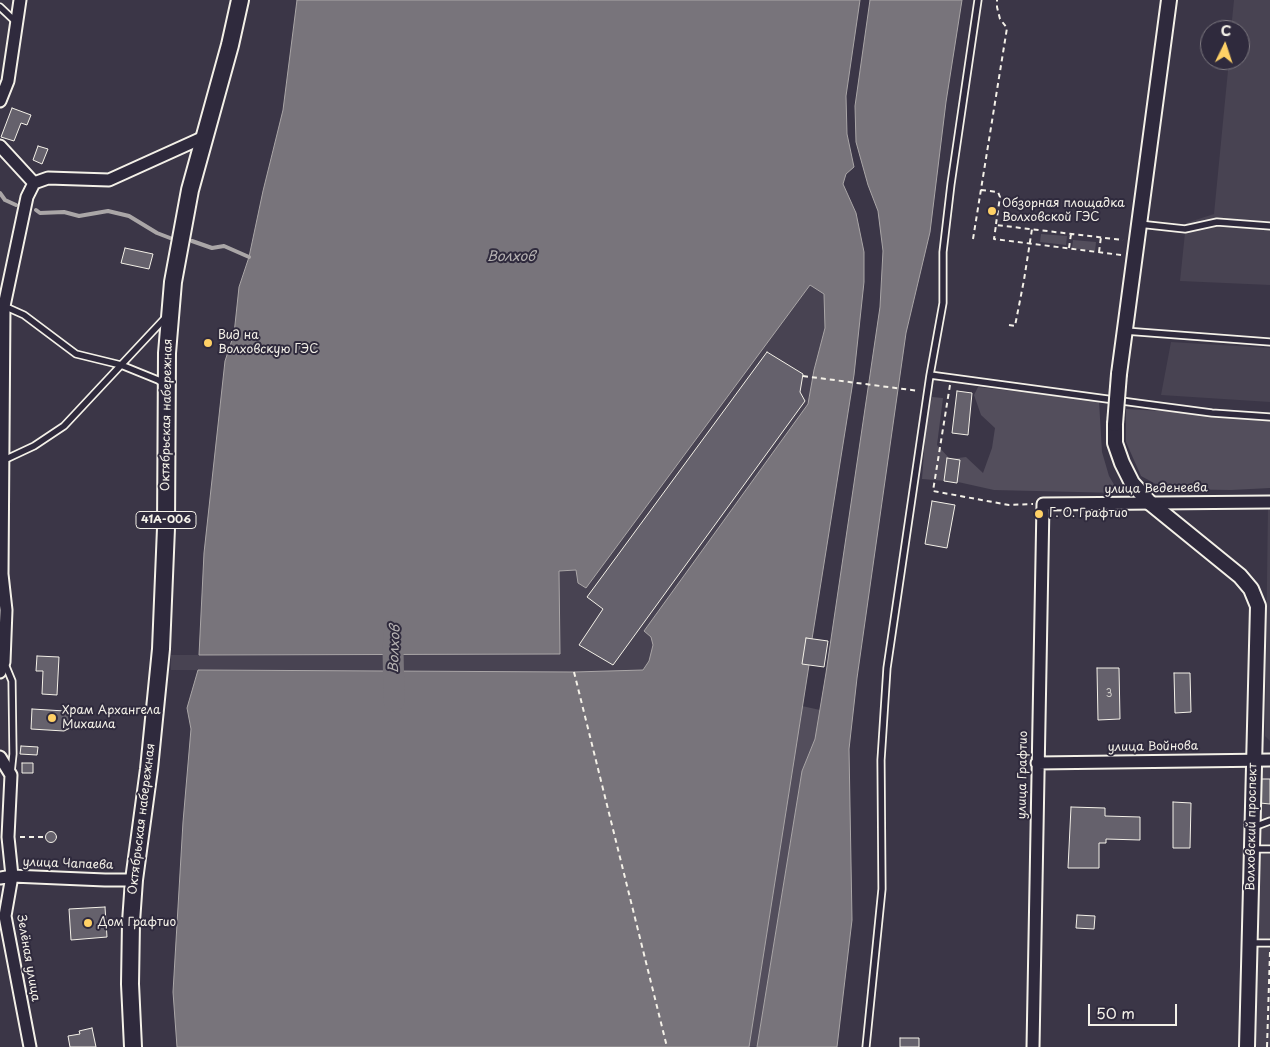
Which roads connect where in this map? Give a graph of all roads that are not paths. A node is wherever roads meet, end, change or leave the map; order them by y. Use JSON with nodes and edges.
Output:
{"nodes":[{"id":1,"x":20,"y":0,"type":"edge"},
{"id":2,"x":240,"y":0,"type":"edge"},
{"id":3,"x":978,"y":0,"type":"edge"},
{"id":4,"x":1169,"y":0,"type":"edge"},
{"id":5,"x":0,"y":7,"type":"edge"},
{"id":6,"x":17,"y":23,"type":"junction"},
{"id":7,"x":0,"y":101,"type":"edge"},
{"id":8,"x":204,"y":136,"type":"junction"},
{"id":9,"x":0,"y":146,"type":"edge"},
{"id":10,"x":34,"y":183,"type":"junction"},
{"id":11,"x":1139,"y":224,"type":"junction"},
{"id":12,"x":1270,"y":226,"type":"edge"},
{"id":13,"x":2,"y":305,"type":"edge"},
{"id":14,"x":170,"y":312,"type":"junction"},
{"id":15,"x":1125,"y":331,"type":"junction"},
{"id":16,"x":1270,"y":342,"type":"edge"},
{"id":17,"x":121,"y":365,"type":"junction"},
{"id":18,"x":930,"y":375,"type":"junction"},
{"id":19,"x":167,"y":387,"type":"junction"},
{"id":20,"x":1270,"y":417,"type":"edge"},
{"id":21,"x":1,"y":461,"type":"edge"},
{"id":22,"x":1149,"y":502,"type":"junction"},
{"id":23,"x":1270,"y":502,"type":"edge"},
{"id":24,"x":1043,"y":504,"type":"joint"},
{"id":25,"x":1,"y":574,"type":"edge"},
{"id":26,"x":2,"y":642,"type":"edge"},
{"id":27,"x":2,"y":667,"type":"edge"},
{"id":28,"x":0,"y":757,"type":"edge"},
{"id":29,"x":1254,"y":760,"type":"junction"},
{"id":30,"x":1270,"y":760,"type":"edge"},
{"id":31,"x":1037,"y":763,"type":"junction"},
{"id":32,"x":11,"y":775,"type":"junction"},
{"id":33,"x":1270,"y":821,"type":"edge"},
{"id":34,"x":1252,"y":828,"type":"junction"},
{"id":35,"x":1252,"y":849,"type":"junction"},
{"id":36,"x":1270,"y":849,"type":"edge"},
{"id":37,"x":12,"y":876,"type":"junction"},
{"id":38,"x":0,"y":878,"type":"edge"},
{"id":39,"x":134,"y":880,"type":"junction"},
{"id":40,"x":1249,"y":943,"type":"junction"},
{"id":41,"x":1270,"y":944,"type":"edge"},
{"id":42,"x":30,"y":1047,"type":"edge"},
{"id":43,"x":133,"y":1047,"type":"edge"},
{"id":44,"x":866,"y":1047,"type":"edge"},
{"id":45,"x":1033,"y":1047,"type":"edge"},
{"id":46,"x":1247,"y":1047,"type":"edge"}],
"edges":[{"from":1,"to":6,"type":"street"},
{"from":2,"to":8,"type":"main road","name":"Октябрьская набережная","number":"41А-006"},
{"from":3,"to":18,"type":"lane"},
{"from":4,"to":11,"type":"street"},
{"from":5,"to":6,"type":"lane"},
{"from":6,"to":7,"type":"street"},
{"from":8,"to":10,"type":"street"},
{"from":8,"to":14,"type":"main road","name":"Октябрьская набережная","number":"41А-006"},
{"from":9,"to":10,"type":"street"},
{"from":10,"to":13,"type":"street"},
{"from":11,"to":12,"type":"lane"},
{"from":11,"to":15,"type":"street"},
{"from":13,"to":17,"type":"lane"},
{"from":13,"to":21,"type":"street"},
{"from":14,"to":17,"type":"lane"},
{"from":14,"to":19,"type":"main road","name":"Октябрьская набережная","number":"41А-006"},
{"from":15,"to":16,"type":"lane"},
{"from":15,"to":22,"type":"street","bridge":true},
{"from":17,"to":19,"type":"lane"},
{"from":17,"to":21,"type":"lane"},
{"from":18,"to":20,"type":"lane"},
{"from":18,"to":44,"type":"lane"},
{"from":19,"to":39,"type":"main road","name":"Октябрьская набережная","number":"41А-006"},
{"from":21,"to":25,"type":"street"},
{"from":22,"to":23,"type":"street","name":"улица Веденеева"},
{"from":22,"to":24,"type":"street","name":"улица Веденеева"},
{"from":22,"to":29,"type":"street","name":"Волховский проспект"},
{"from":24,"to":31,"type":"street","name":"улица Графтио"},
{"from":25,"to":26,"type":"street"},
{"from":26,"to":27,"type":"street"},
{"from":27,"to":32,"type":"lane"},
{"from":28,"to":32,"type":"street"},
{"from":29,"to":30,"type":"street","name":"улица Войнова"},
{"from":29,"to":31,"type":"street","name":"улица Войнова"},
{"from":29,"to":34,"type":"street","name":"Волховский проспект"},
{"from":31,"to":45,"type":"street","name":"улица Графтио"},
{"from":32,"to":37,"type":"street","name":"Зелёная улица"},
{"from":33,"to":34,"type":"lane"},
{"from":34,"to":35,"type":"street","name":"Волховский проспект"},
{"from":35,"to":36,"type":"lane"},
{"from":35,"to":40,"type":"street","name":"Волховский проспект"},
{"from":37,"to":38,"type":"street","name":"улица Чапаева"},
{"from":37,"to":39,"type":"street","name":"улица Чапаева"},
{"from":37,"to":42,"type":"street","name":"Зелёная улица"},
{"from":39,"to":43,"type":"main road","name":"Октябрьская набережная","number":"41А-006"},
{"from":40,"to":41,"type":"lane"},
{"from":40,"to":46,"type":"street","name":"Волховский проспект"}]}
